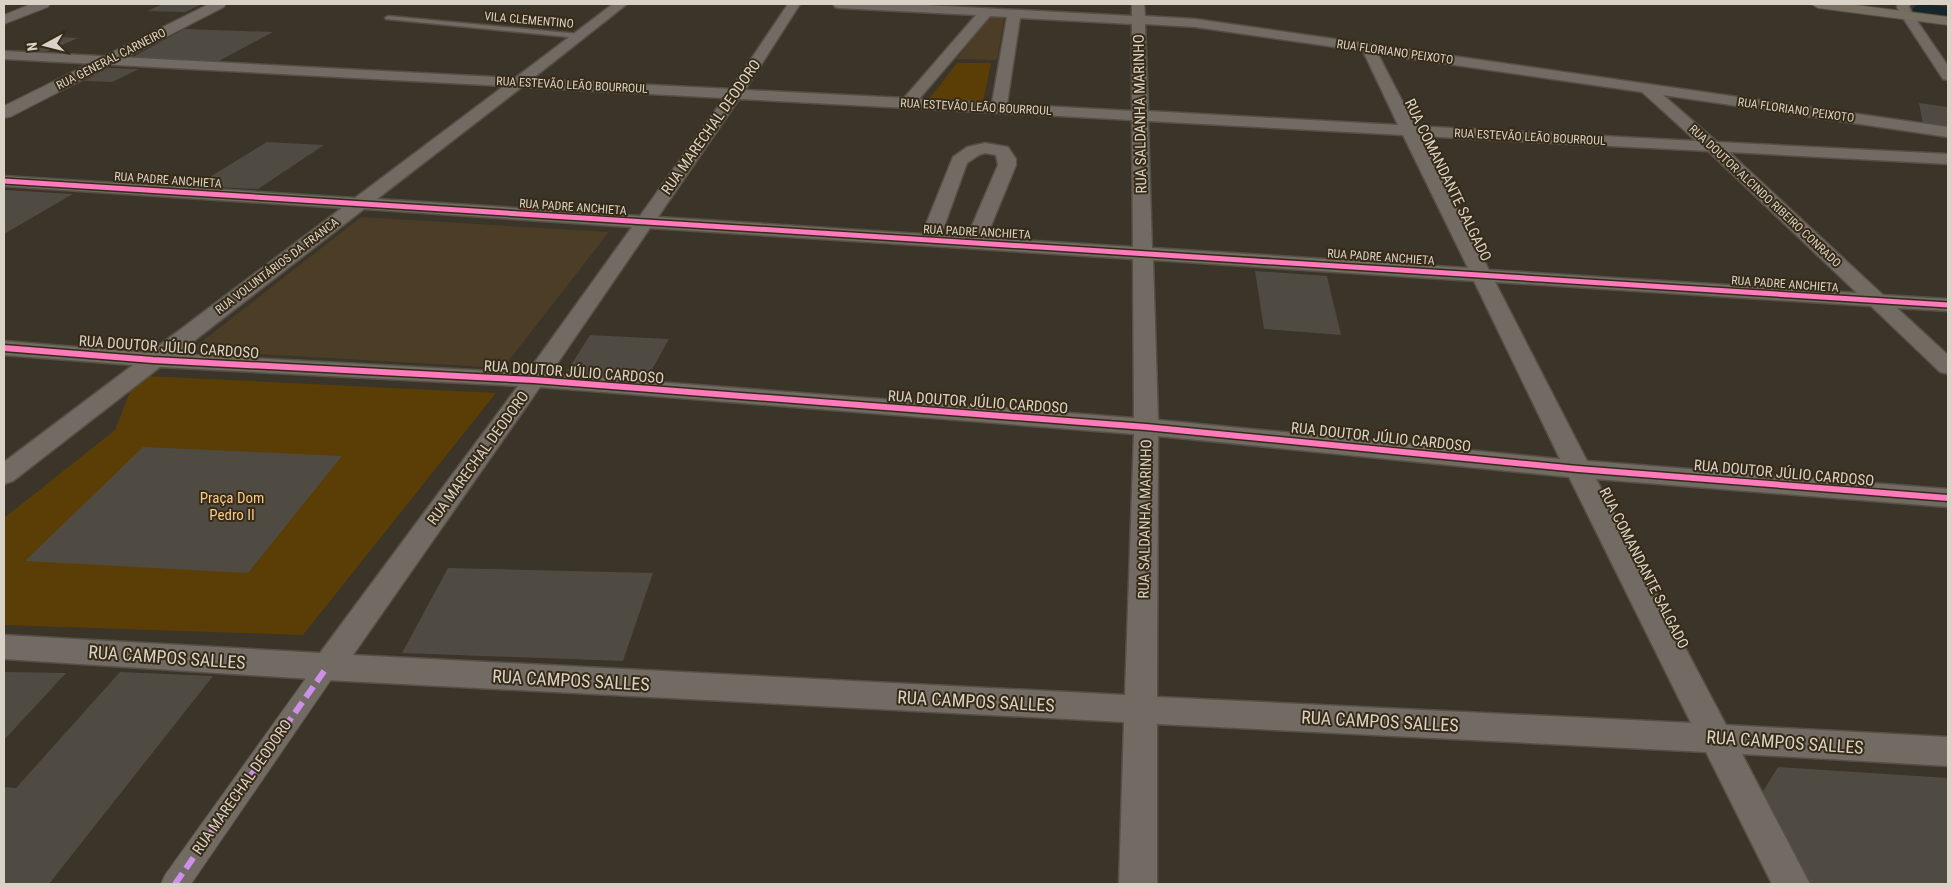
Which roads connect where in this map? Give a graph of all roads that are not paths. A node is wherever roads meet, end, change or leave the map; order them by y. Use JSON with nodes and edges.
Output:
{"nodes":[{"id":1,"x":43,"y":4,"type":"edge"},
{"id":2,"x":219,"y":4,"type":"edge"},
{"id":3,"x":622,"y":4,"type":"edge"},
{"id":4,"x":794,"y":4,"type":"edge"},
{"id":5,"x":839,"y":4,"type":"edge"},
{"id":6,"x":1818,"y":4,"type":"edge"},
{"id":7,"x":1873,"y":7,"type":"edge"},
{"id":8,"x":1907,"y":8,"type":"edge"},
{"id":9,"x":1948,"y":9,"type":"edge"},
{"id":10,"x":987,"y":11,"type":"junction"},
{"id":11,"x":1138,"y":11,"type":"edge"},
{"id":12,"x":1014,"y":12,"type":"junction"},
{"id":13,"x":388,"y":18,"type":"dead end"},
{"id":14,"x":4,"y":20,"type":"edge"},
{"id":15,"x":1948,"y":21,"type":"edge"},
{"id":16,"x":579,"y":36,"type":"junction"},
{"id":17,"x":1368,"y":48,"type":"junction"},
{"id":18,"x":4,"y":56,"type":"edge"},
{"id":19,"x":105,"y":62,"type":"junction"},
{"id":20,"x":1948,"y":76,"type":"edge"},
{"id":21,"x":518,"y":82,"type":"junction"},
{"id":22,"x":1646,"y":88,"type":"junction"},
{"id":23,"x":735,"y":94,"type":"junction"},
{"id":24,"x":908,"y":103,"type":"junction"},
{"id":25,"x":998,"y":108,"type":"junction"},
{"id":26,"x":4,"y":114,"type":"edge"},
{"id":27,"x":1140,"y":116,"type":"junction"},
{"id":28,"x":1410,"y":130,"type":"junction"},
{"id":29,"x":1948,"y":132,"type":"edge"},
{"id":30,"x":1712,"y":146,"type":"junction"},
{"id":31,"x":1948,"y":159,"type":"edge"},
{"id":32,"x":4,"y":181,"type":"edge"},
{"id":33,"x":360,"y":203,"type":"junction"},
{"id":34,"x":644,"y":223,"type":"junction"},
{"id":35,"x":929,"y":240,"type":"junction"},
{"id":36,"x":974,"y":243,"type":"junction"},
{"id":37,"x":1142,"y":254,"type":"junction"},
{"id":38,"x":1481,"y":274,"type":"junction"},
{"id":39,"x":1878,"y":302,"type":"junction"},
{"id":40,"x":1948,"y":305,"type":"edge"},
{"id":41,"x":4,"y":348,"type":"edge"},
{"id":42,"x":153,"y":360,"type":"junction"},
{"id":43,"x":1948,"y":367,"type":"edge"},
{"id":44,"x":534,"y":380,"type":"junction"},
{"id":45,"x":1146,"y":427,"type":"junction"},
{"id":46,"x":1578,"y":469,"type":"junction"},
{"id":47,"x":4,"y":474,"type":"edge"},
{"id":48,"x":1948,"y":498,"type":"edge"},
{"id":49,"x":4,"y":647,"type":"edge"},
{"id":50,"x":327,"y":667,"type":"junction"},
{"id":51,"x":1142,"y":710,"type":"junction"},
{"id":52,"x":1717,"y":737,"type":"junction"},
{"id":53,"x":1948,"y":752,"type":"edge"},
{"id":54,"x":175,"y":884,"type":"edge"},
{"id":55,"x":1138,"y":884,"type":"edge"},
{"id":56,"x":1791,"y":884,"type":"edge"}],
"edges":[{"from":1,"to":14,"type":"street"},
{"from":2,"to":19,"type":"street","name":"RUA GENERAL CARNEIRO"},
{"from":3,"to":16,"type":"street","name":"RUA VOLUNTÁRIOS DA FRANCA"},
{"from":4,"to":23,"type":"street","name":"RUA MARECHAL DEODORO"},
{"from":5,"to":10,"type":"street","name":"RUA FLORIANO PEIXOTO"},
{"from":6,"to":7,"type":"main road"},
{"from":7,"to":8,"type":"main road"},
{"from":8,"to":9,"type":"main road"},
{"from":8,"to":15,"type":"main road"},
{"from":8,"to":20,"type":"street"},
{"from":10,"to":12,"type":"street","name":"RUA FLORIANO PEIXOTO"},
{"from":10,"to":24,"type":"street"},
{"from":11,"to":12,"type":"street","name":"RUA FLORIANO PEIXOTO"},
{"from":11,"to":17,"type":"street","name":"RUA FLORIANO PEIXOTO"},
{"from":11,"to":27,"type":"street","name":"RUA SALDANHA MARINHO"},
{"from":12,"to":25,"type":"street"},
{"from":13,"to":16,"type":"lane","name":"VILA CLEMENTINO"},
{"from":16,"to":21,"type":"street","name":"RUA VOLUNTÁRIOS DA FRANCA"},
{"from":17,"to":22,"type":"street","name":"RUA FLORIANO PEIXOTO"},
{"from":17,"to":28,"type":"street","name":"RUA COMANDANTE SALGADO"},
{"from":18,"to":19,"type":"street","name":"RUA ESTEVÃO LEÃO BOURROUL"},
{"from":19,"to":21,"type":"street","name":"RUA ESTEVÃO LEÃO BOURROUL"},
{"from":19,"to":26,"type":"street","name":"RUA GENERAL CARNEIRO"},
{"from":21,"to":23,"type":"street","name":"RUA ESTEVÃO LEÃO BOURROUL"},
{"from":21,"to":33,"type":"street","name":"RUA VOLUNTÁRIOS DA FRANCA"},
{"from":22,"to":29,"type":"street","name":"RUA FLORIANO PEIXOTO"},
{"from":22,"to":30,"type":"street","name":"RUA DOUTOR ALCINDO RIBEIRO CONRADO"},
{"from":23,"to":24,"type":"street","name":"RUA ESTEVÃO LEÃO BOURROUL"},
{"from":23,"to":34,"type":"street","name":"RUA MARECHAL DEODORO"},
{"from":24,"to":25,"type":"street","name":"RUA ESTEVÃO LEÃO BOURROUL"},
{"from":25,"to":27,"type":"street","name":"RUA ESTEVÃO LEÃO BOURROUL"},
{"from":27,"to":28,"type":"street","name":"RUA ESTEVÃO LEÃO BOURROUL"},
{"from":27,"to":37,"type":"street","name":"RUA SALDANHA MARINHO"},
{"from":28,"to":30,"type":"street","name":"RUA ESTEVÃO LEÃO BOURROUL"},
{"from":28,"to":38,"type":"street","name":"RUA COMANDANTE SALGADO"},
{"from":30,"to":31,"type":"street","name":"RUA ESTEVÃO LEÃO BOURROUL"},
{"from":30,"to":39,"type":"street","name":"RUA DOUTOR ALCINDO RIBEIRO CONRADO"},
{"from":32,"to":33,"type":"street","name":"RUA PADRE ANCHIETA"},
{"from":33,"to":34,"type":"street","name":"RUA PADRE ANCHIETA"},
{"from":33,"to":42,"type":"street","name":"RUA VOLUNTÁRIOS DA FRANCA"},
{"from":34,"to":35,"type":"street","name":"RUA PADRE ANCHIETA"},
{"from":34,"to":44,"type":"street","name":"RUA MARECHAL DEODORO"},
{"from":35,"to":36,"type":"street","name":"RUA PADRE ANCHIETA"},
{"from":35,"to":36,"type":"street"},
{"from":36,"to":37,"type":"street","name":"RUA PADRE ANCHIETA"},
{"from":37,"to":38,"type":"street","name":"RUA PADRE ANCHIETA"},
{"from":37,"to":45,"type":"street","name":"RUA SALDANHA MARINHO"},
{"from":38,"to":39,"type":"street","name":"RUA PADRE ANCHIETA"},
{"from":38,"to":46,"type":"street","name":"RUA COMANDANTE SALGADO"},
{"from":39,"to":40,"type":"street","name":"RUA PADRE ANCHIETA"},
{"from":39,"to":43,"type":"street","name":"RUA DOUTOR ALCINDO RIBEIRO CONRADO"},
{"from":41,"to":42,"type":"street","name":"RUA DOUTOR JÚLIO CARDOSO"},
{"from":42,"to":44,"type":"street","name":"RUA DOUTOR JÚLIO CARDOSO"},
{"from":42,"to":47,"type":"street","name":"RUA VOLUNTÁRIOS DA FRANCA"},
{"from":44,"to":45,"type":"street","name":"RUA DOUTOR JÚLIO CARDOSO"},
{"from":44,"to":50,"type":"street","name":"RUA MARECHAL DEODORO"},
{"from":45,"to":46,"type":"street","name":"RUA DOUTOR JÚLIO CARDOSO"},
{"from":45,"to":51,"type":"street","name":"RUA SALDANHA MARINHO"},
{"from":46,"to":48,"type":"street","name":"RUA DOUTOR JÚLIO CARDOSO"},
{"from":46,"to":52,"type":"street","name":"RUA COMANDANTE SALGADO"},
{"from":49,"to":50,"type":"street","name":"RUA CAMPOS SALLES"},
{"from":50,"to":51,"type":"street","name":"RUA CAMPOS SALLES"},
{"from":50,"to":54,"type":"street","name":"RUA MARECHAL DEODORO"},
{"from":51,"to":52,"type":"street","name":"RUA CAMPOS SALLES"},
{"from":51,"to":55,"type":"street","name":"RUA SALDANHA MARINHO"},
{"from":52,"to":53,"type":"street","name":"RUA CAMPOS SALLES"},
{"from":52,"to":56,"type":"street","name":"RUA COMANDANTE SALGADO"}]}
